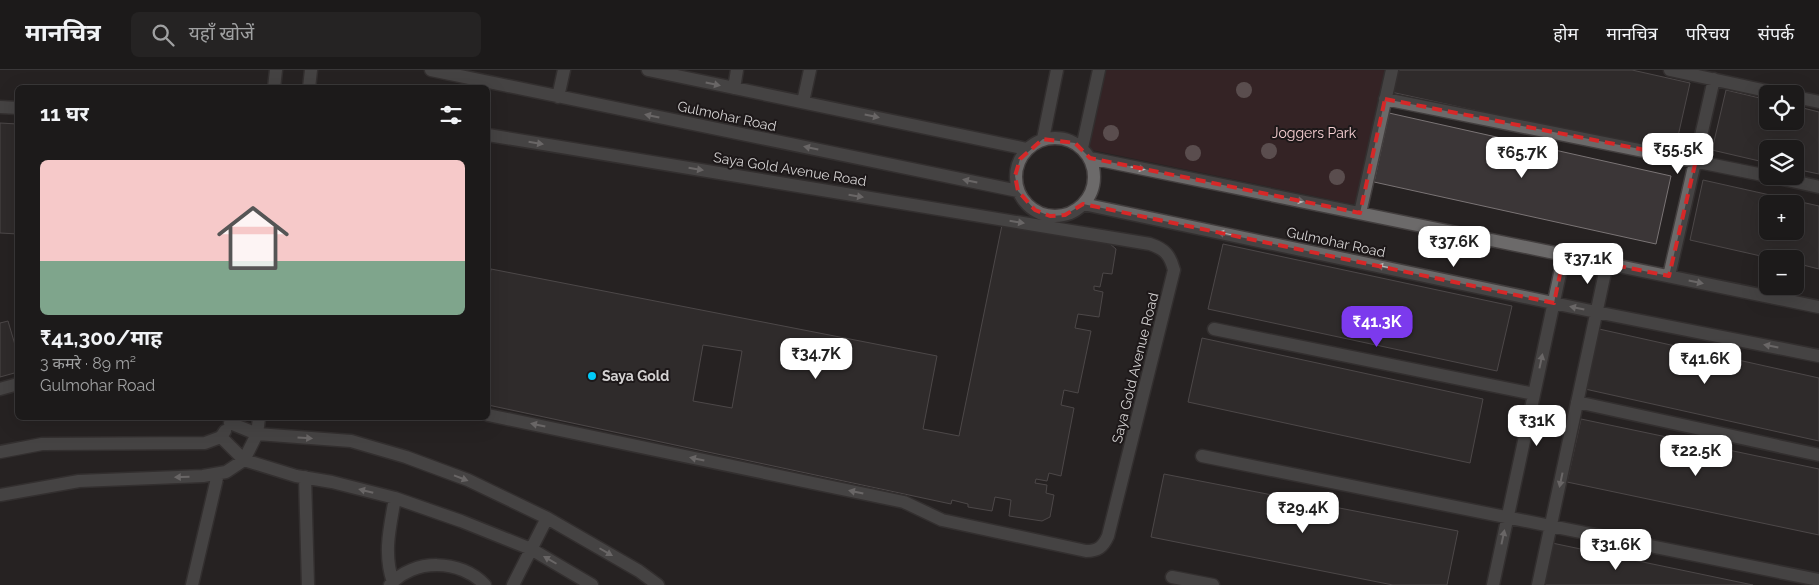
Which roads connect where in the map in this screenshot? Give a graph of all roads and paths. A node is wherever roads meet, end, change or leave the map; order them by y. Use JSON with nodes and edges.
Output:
{"nodes":[{"id":1,"x":276,"y":70,"type":"edge"},
{"id":2,"x":311,"y":70,"type":"edge"},
{"id":3,"x":431,"y":70,"type":"edge"},
{"id":4,"x":564,"y":70,"type":"edge"},
{"id":5,"x":648,"y":70,"type":"edge"},
{"id":6,"x":737,"y":70,"type":"edge"},
{"id":7,"x":810,"y":70,"type":"edge"},
{"id":8,"x":1057,"y":70,"type":"edge"},
{"id":9,"x":1098,"y":70,"type":"edge"},
{"id":10,"x":1392,"y":70,"type":"edge"},
{"id":11,"x":1670,"y":70,"type":"edge"},
{"id":12,"x":1714,"y":80,"type":"junction"},
{"id":13,"x":274,"y":85,"type":"edge"},
{"id":14,"x":309,"y":85,"type":"edge"},
{"id":15,"x":734,"y":88,"type":"junction"},
{"id":16,"x":1759,"y":90,"type":"edge"},
{"id":17,"x":558,"y":97,"type":"junction"},
{"id":18,"x":1386,"y":99,"type":"junction"},
{"id":19,"x":1804,"y":99,"type":"edge"},
{"id":20,"x":804,"y":102,"type":"junction"},
{"id":21,"x":1819,"y":102,"type":"edge"},
{"id":22,"x":0,"y":107,"type":"edge"},
{"id":23,"x":15,"y":108,"type":"edge"},
{"id":24,"x":490,"y":135,"type":"edge"},
{"id":25,"x":1042,"y":139,"type":"junction"},
{"id":26,"x":1027,"y":149,"type":"junction"},
{"id":27,"x":1086,"y":153,"type":"junction"},
{"id":28,"x":1696,"y":160,"type":"junction"},
{"id":29,"x":1759,"y":174,"type":"edge"},
{"id":30,"x":1804,"y":184,"type":"edge"},
{"id":31,"x":1819,"y":187,"type":"edge"},
{"id":32,"x":1018,"y":191,"type":"junction"},
{"id":33,"x":1083,"y":204,"type":"junction"},
{"id":34,"x":1360,"y":213,"type":"junction"},
{"id":35,"x":1564,"y":255,"type":"junction"},
{"id":36,"x":1607,"y":263,"type":"junction"},
{"id":37,"x":1670,"y":276,"type":"junction"},
{"id":38,"x":1554,"y":303,"type":"junction"},
{"id":39,"x":1819,"y":307,"type":"edge"},
{"id":40,"x":1596,"y":312,"type":"junction"},
{"id":41,"x":1214,"y":329,"type":"dead end"},
{"id":42,"x":1819,"y":356,"type":"edge"},
{"id":43,"x":15,"y":385,"type":"edge"},
{"id":44,"x":0,"y":389,"type":"edge"},
{"id":45,"x":1534,"y":394,"type":"junction"},
{"id":46,"x":1577,"y":402,"type":"junction"},
{"id":47,"x":490,"y":415,"type":"edge"},
{"id":48,"x":232,"y":420,"type":"edge"},
{"id":49,"x":259,"y":420,"type":"edge"},
{"id":50,"x":257,"y":434,"type":"junction"},
{"id":51,"x":221,"y":437,"type":"junction"},
{"id":52,"x":0,"y":452,"type":"edge"},
{"id":53,"x":1819,"y":455,"type":"edge"},
{"id":54,"x":1202,"y":456,"type":"dead end"},
{"id":55,"x":244,"y":460,"type":"junction"},
{"id":56,"x":218,"y":474,"type":"junction"},
{"id":57,"x":305,"y":477,"type":"junction"},
{"id":58,"x":0,"y":495,"type":"edge"},
{"id":59,"x":395,"y":498,"type":"junction"},
{"id":60,"x":547,"y":518,"type":"junction"},
{"id":61,"x":1507,"y":518,"type":"junction"},
{"id":62,"x":1551,"y":526,"type":"junction"},
{"id":63,"x":531,"y":549,"type":"junction"},
{"id":64,"x":1172,"y":577,"type":"dead end"},
{"id":65,"x":1819,"y":580,"type":"edge"},
{"id":66,"x":391,"y":583,"type":"edge"},
{"id":67,"x":192,"y":585,"type":"edge"},
{"id":68,"x":308,"y":585,"type":"edge"},
{"id":69,"x":485,"y":585,"type":"edge"},
{"id":70,"x":513,"y":585,"type":"edge"},
{"id":71,"x":592,"y":585,"type":"edge"},
{"id":72,"x":658,"y":585,"type":"edge"},
{"id":73,"x":1213,"y":585,"type":"edge"},
{"id":74,"x":1493,"y":585,"type":"edge"},
{"id":75,"x":1538,"y":585,"type":"edge"}],
"edges":[{"from":1,"to":13,"type":"street"},
{"from":2,"to":14,"type":"street"},
{"from":3,"to":17,"type":"street","name":"Gulmohar Road"},
{"from":4,"to":17,"type":"street"},
{"from":5,"to":15,"type":"street","name":"Gulmohar Road","one_way":true},
{"from":6,"to":15,"type":"street"},
{"from":7,"to":20,"type":"street"},
{"from":8,"to":25,"type":"street"},
{"from":9,"to":27,"type":"street"},
{"from":10,"to":18,"type":"street"},
{"from":11,"to":12,"type":"street"},
{"from":12,"to":16,"type":"street"},
{"from":12,"to":28,"type":"street"},
{"from":15,"to":20,"type":"street","name":"Gulmohar Road"},
{"from":32,"to":17,"type":"street","name":"Gulmohar Road","one_way":true},
{"from":18,"to":28,"type":"street"},
{"from":18,"to":34,"type":"street"},
{"from":19,"to":21,"type":"street"},
{"from":20,"to":26,"type":"street","name":"Gulmohar Road","one_way":true},
{"from":22,"to":23,"type":"street"},
{"from":24,"to":47,"type":"street","name":"Saya Gold Avenue Road","one_way":true},
{"from":25,"to":26,"type":"street"},
{"from":25,"to":27,"type":"street"},
{"from":26,"to":32,"type":"street"},
{"from":27,"to":33,"type":"street"},
{"from":27,"to":34,"type":"street","one_way":true},
{"from":28,"to":29,"type":"street"},
{"from":28,"to":37,"type":"street"},
{"from":30,"to":31,"type":"street"},
{"from":32,"to":33,"type":"street"},
{"from":38,"to":33,"type":"street","name":"Gulmohar Road","one_way":true},
{"from":34,"to":35,"type":"street"},
{"from":35,"to":36,"type":"street"},
{"from":35,"to":38,"type":"street"},
{"from":36,"to":37,"type":"street"},
{"from":36,"to":40,"type":"street"},
{"from":37,"to":39,"type":"street","one_way":true},
{"from":40,"to":38,"type":"street","name":"Gulmohar Road","one_way":true},
{"from":45,"to":38,"type":"street","one_way":true},
{"from":42,"to":40,"type":"street","name":"Gulmohar Road","one_way":true},
{"from":40,"to":46,"type":"street"},
{"from":41,"to":45,"type":"street"},
{"from":43,"to":44,"type":"street"},
{"from":45,"to":61,"type":"street"},
{"from":46,"to":53,"type":"street"},
{"from":46,"to":62,"type":"street","one_way":true},
{"from":48,"to":50,"type":"street"},
{"from":48,"to":51,"type":"street"},
{"from":49,"to":50,"type":"street"},
{"from":50,"to":55,"type":"street"},
{"from":50,"to":60,"type":"street","one_way":true},
{"from":51,"to":52,"type":"street"},
{"from":51,"to":55,"type":"street"},
{"from":54,"to":61,"type":"street"},
{"from":55,"to":56,"type":"street"},
{"from":55,"to":57,"type":"street"},
{"from":56,"to":58,"type":"street","one_way":true},
{"from":56,"to":67,"type":"street"},
{"from":59,"to":57,"type":"street","one_way":true},
{"from":57,"to":68,"type":"street"},
{"from":59,"to":63,"type":"street"},
{"from":59,"to":66,"type":"street"},
{"from":60,"to":63,"type":"street"},
{"from":60,"to":72,"type":"street","one_way":true},
{"from":61,"to":62,"type":"street"},
{"from":74,"to":61,"type":"street","one_way":true},
{"from":62,"to":65,"type":"street"},
{"from":62,"to":75,"type":"street"},
{"from":63,"to":70,"type":"street"},
{"from":71,"to":63,"type":"street","one_way":true},
{"from":64,"to":73,"type":"street"},
{"from":66,"to":69,"type":"street"}]}
